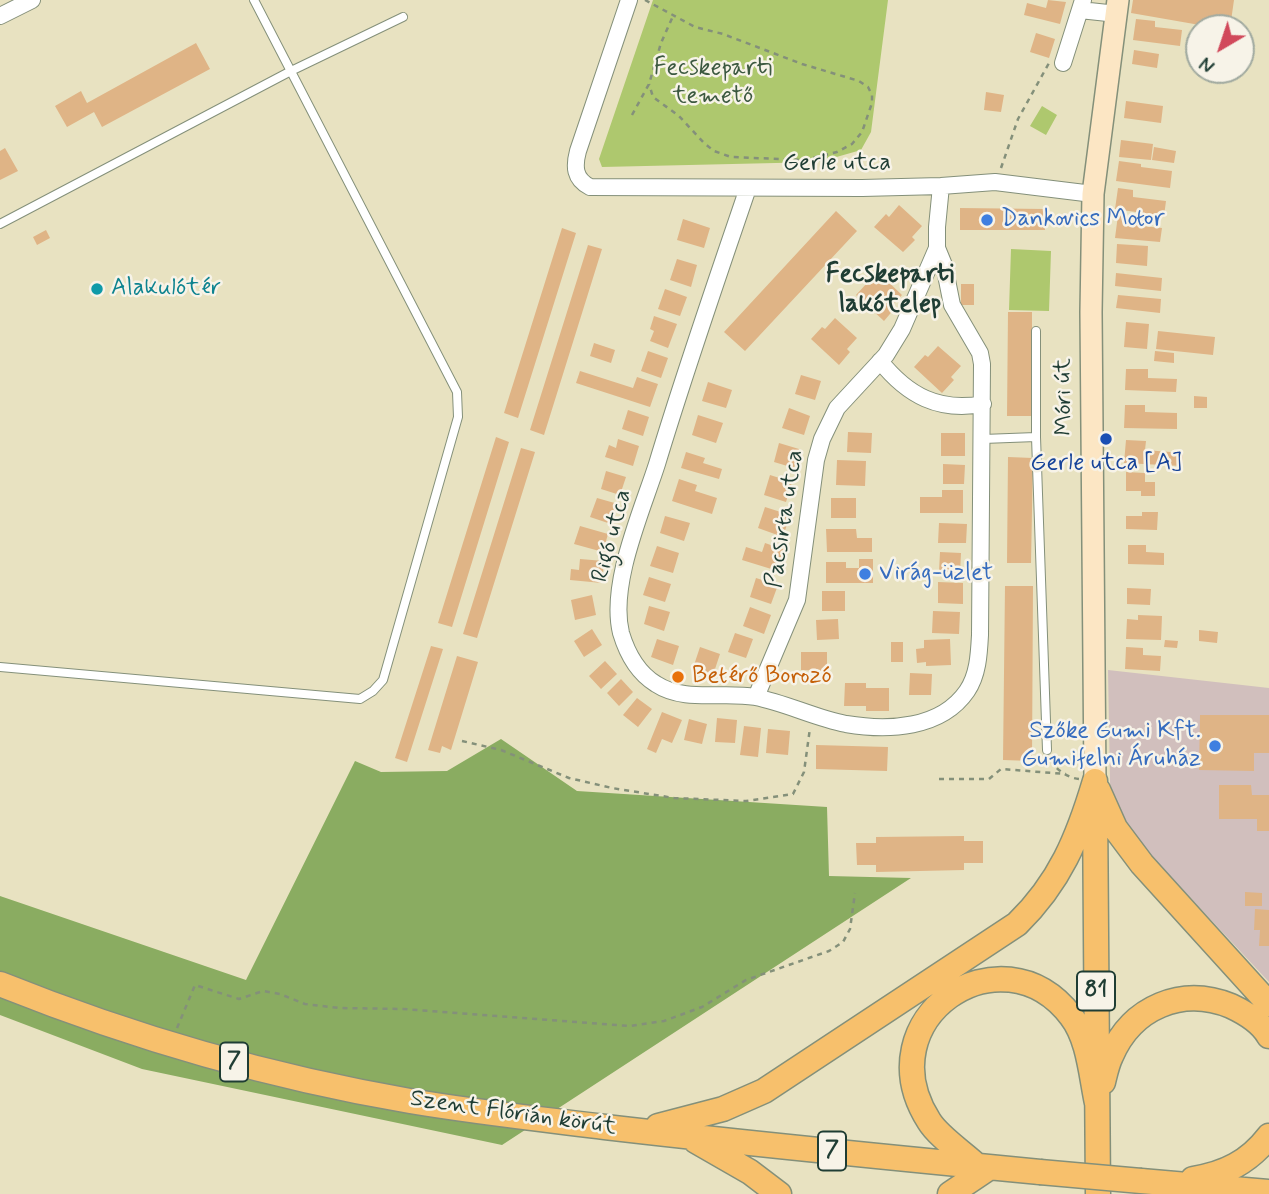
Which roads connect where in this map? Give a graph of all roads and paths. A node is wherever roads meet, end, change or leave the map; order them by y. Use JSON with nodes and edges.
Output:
{"nodes":[{"id":1,"x":32,"y":0,"type":"edge"},
{"id":2,"x":254,"y":0,"type":"edge"},
{"id":3,"x":629,"y":0,"type":"edge"},
{"id":4,"x":645,"y":0,"type":"edge"},
{"id":5,"x":1081,"y":5,"type":"edge"},
{"id":6,"x":1118,"y":7,"type":"edge"},
{"id":7,"x":0,"y":16,"type":"edge"},
{"id":8,"x":673,"y":16,"type":"junction"},
{"id":9,"x":403,"y":17,"type":"dead end"},
{"id":10,"x":1057,"y":61,"type":"joint"},
{"id":11,"x":291,"y":71,"type":"junction"},
{"id":12,"x":649,"y":83,"type":"junction"},
{"id":13,"x":632,"y":115,"type":"dead end"},
{"id":14,"x":995,"y":182,"type":"junction"},
{"id":15,"x":941,"y":186,"type":"junction"},
{"id":16,"x":748,"y":188,"type":"junction"},
{"id":17,"x":1093,"y":194,"type":"junction"},
{"id":18,"x":0,"y":224,"type":"edge"},
{"id":19,"x":937,"y":248,"type":"junction"},
{"id":20,"x":1036,"y":331,"type":"dead end"},
{"id":21,"x":880,"y":361,"type":"junction"},
{"id":22,"x":983,"y":404,"type":"junction"},
{"id":23,"x":1036,"y":437,"type":"junction"},
{"id":24,"x":983,"y":439,"type":"junction"},
{"id":25,"x":0,"y":667,"type":"edge"},
{"id":26,"x":757,"y":697,"type":"junction"},
{"id":27,"x":812,"y":715,"type":"junction"},
{"id":28,"x":462,"y":741,"type":"dead end"},
{"id":29,"x":1047,"y":750,"type":"joint"},
{"id":30,"x":1066,"y":775,"type":"junction"},
{"id":31,"x":939,"y":779,"type":"dead end"},
{"id":32,"x":1095,"y":781,"type":"junction"},
{"id":33,"x":855,"y":893,"type":"dead end"},
{"id":34,"x":0,"y":984,"type":"edge"},
{"id":35,"x":1269,"y":1004,"type":"edge"},
{"id":36,"x":1269,"y":1036,"type":"edge"},
{"id":37,"x":170,"y":1044,"type":"junction"},
{"id":38,"x":1097,"y":1103,"type":"junction"},
{"id":39,"x":635,"y":1130,"type":"junction"},
{"id":40,"x":1269,"y":1136,"type":"edge"},
{"id":41,"x":689,"y":1137,"type":"junction"},
{"id":42,"x":983,"y":1166,"type":"junction"},
{"id":43,"x":1168,"y":1183,"type":"junction"},
{"id":44,"x":1269,"y":1192,"type":"edge"},
{"id":45,"x":779,"y":1194,"type":"edge"},
{"id":46,"x":950,"y":1194,"type":"edge"},
{"id":47,"x":1098,"y":1194,"type":"edge"}],
"edges":[{"from":1,"to":7,"type":"street"},
{"from":2,"to":11,"type":"lane"},
{"from":3,"to":16,"type":"street","name":"Gerle utca"},
{"from":4,"to":8,"type":"path"},
{"from":5,"to":6,"type":"street","name":"Móri út"},
{"from":5,"to":10,"type":"street","name":"Móri út"},
{"from":6,"to":17,"type":"main road","name":"Móri út"},
{"from":8,"to":12,"type":"path"},
{"from":8,"to":12,"type":"path"},
{"from":9,"to":11,"type":"lane"},
{"from":10,"to":14,"type":"path"},
{"from":11,"to":18,"type":"lane"},
{"from":11,"to":25,"type":"lane"},
{"from":12,"to":13,"type":"path"},
{"from":14,"to":15,"type":"street","name":"Gerle utca"},
{"from":14,"to":17,"type":"street","name":"Gerle utca"},
{"from":15,"to":16,"type":"street","name":"Gerle utca"},
{"from":15,"to":19,"type":"street","name":"Rigó utca"},
{"from":16,"to":26,"type":"street","name":"Rigó utca"},
{"from":17,"to":32,"type":"main road","name":"Móri út"},
{"from":19,"to":21,"type":"street","name":"Pacsirta utca"},
{"from":19,"to":22,"type":"street","name":"Rigó utca"},
{"from":20,"to":23,"type":"lane"},
{"from":21,"to":22,"type":"street"},
{"from":21,"to":26,"type":"street","name":"Pacsirta utca"},
{"from":22,"to":24,"type":"street","name":"Rigó utca"},
{"from":23,"to":24,"type":"lane"},
{"from":23,"to":29,"type":"lane"},
{"from":24,"to":27,"type":"street","name":"Rigó utca"},
{"from":26,"to":27,"type":"street","name":"Rigó utca"},
{"from":27,"to":28,"type":"path"},
{"from":29,"to":30,"type":"path"},
{"from":30,"to":31,"type":"path"},
{"from":30,"to":32,"type":"path"},
{"from":32,"to":35,"type":"main road"},
{"from":32,"to":38,"type":"main road","number":"81"},
{"from":32,"to":39,"type":"main road"},
{"from":33,"to":37,"type":"path"},
{"from":34,"to":37,"type":"main road","name":"Szent Flórián körút","number":"7"},
{"from":36,"to":38,"type":"main road"},
{"from":37,"to":39,"type":"main road","name":"Szent Flórián körút","number":"7"},
{"from":38,"to":42,"type":"main road"},
{"from":38,"to":47,"type":"main road","number":"81"},
{"from":39,"to":41,"type":"main road","name":"Szent Flórián körút","number":"7"},
{"from":40,"to":43,"type":"main road"},
{"from":41,"to":42,"type":"main road","name":"Szent Flórián körút","number":"7"},
{"from":41,"to":45,"type":"main road"},
{"from":42,"to":43,"type":"main road","name":"Szent Flórián körút","number":"7","bridge":true},
{"from":42,"to":46,"type":"main road"},
{"from":43,"to":44,"type":"main road","number":"7"}]}
